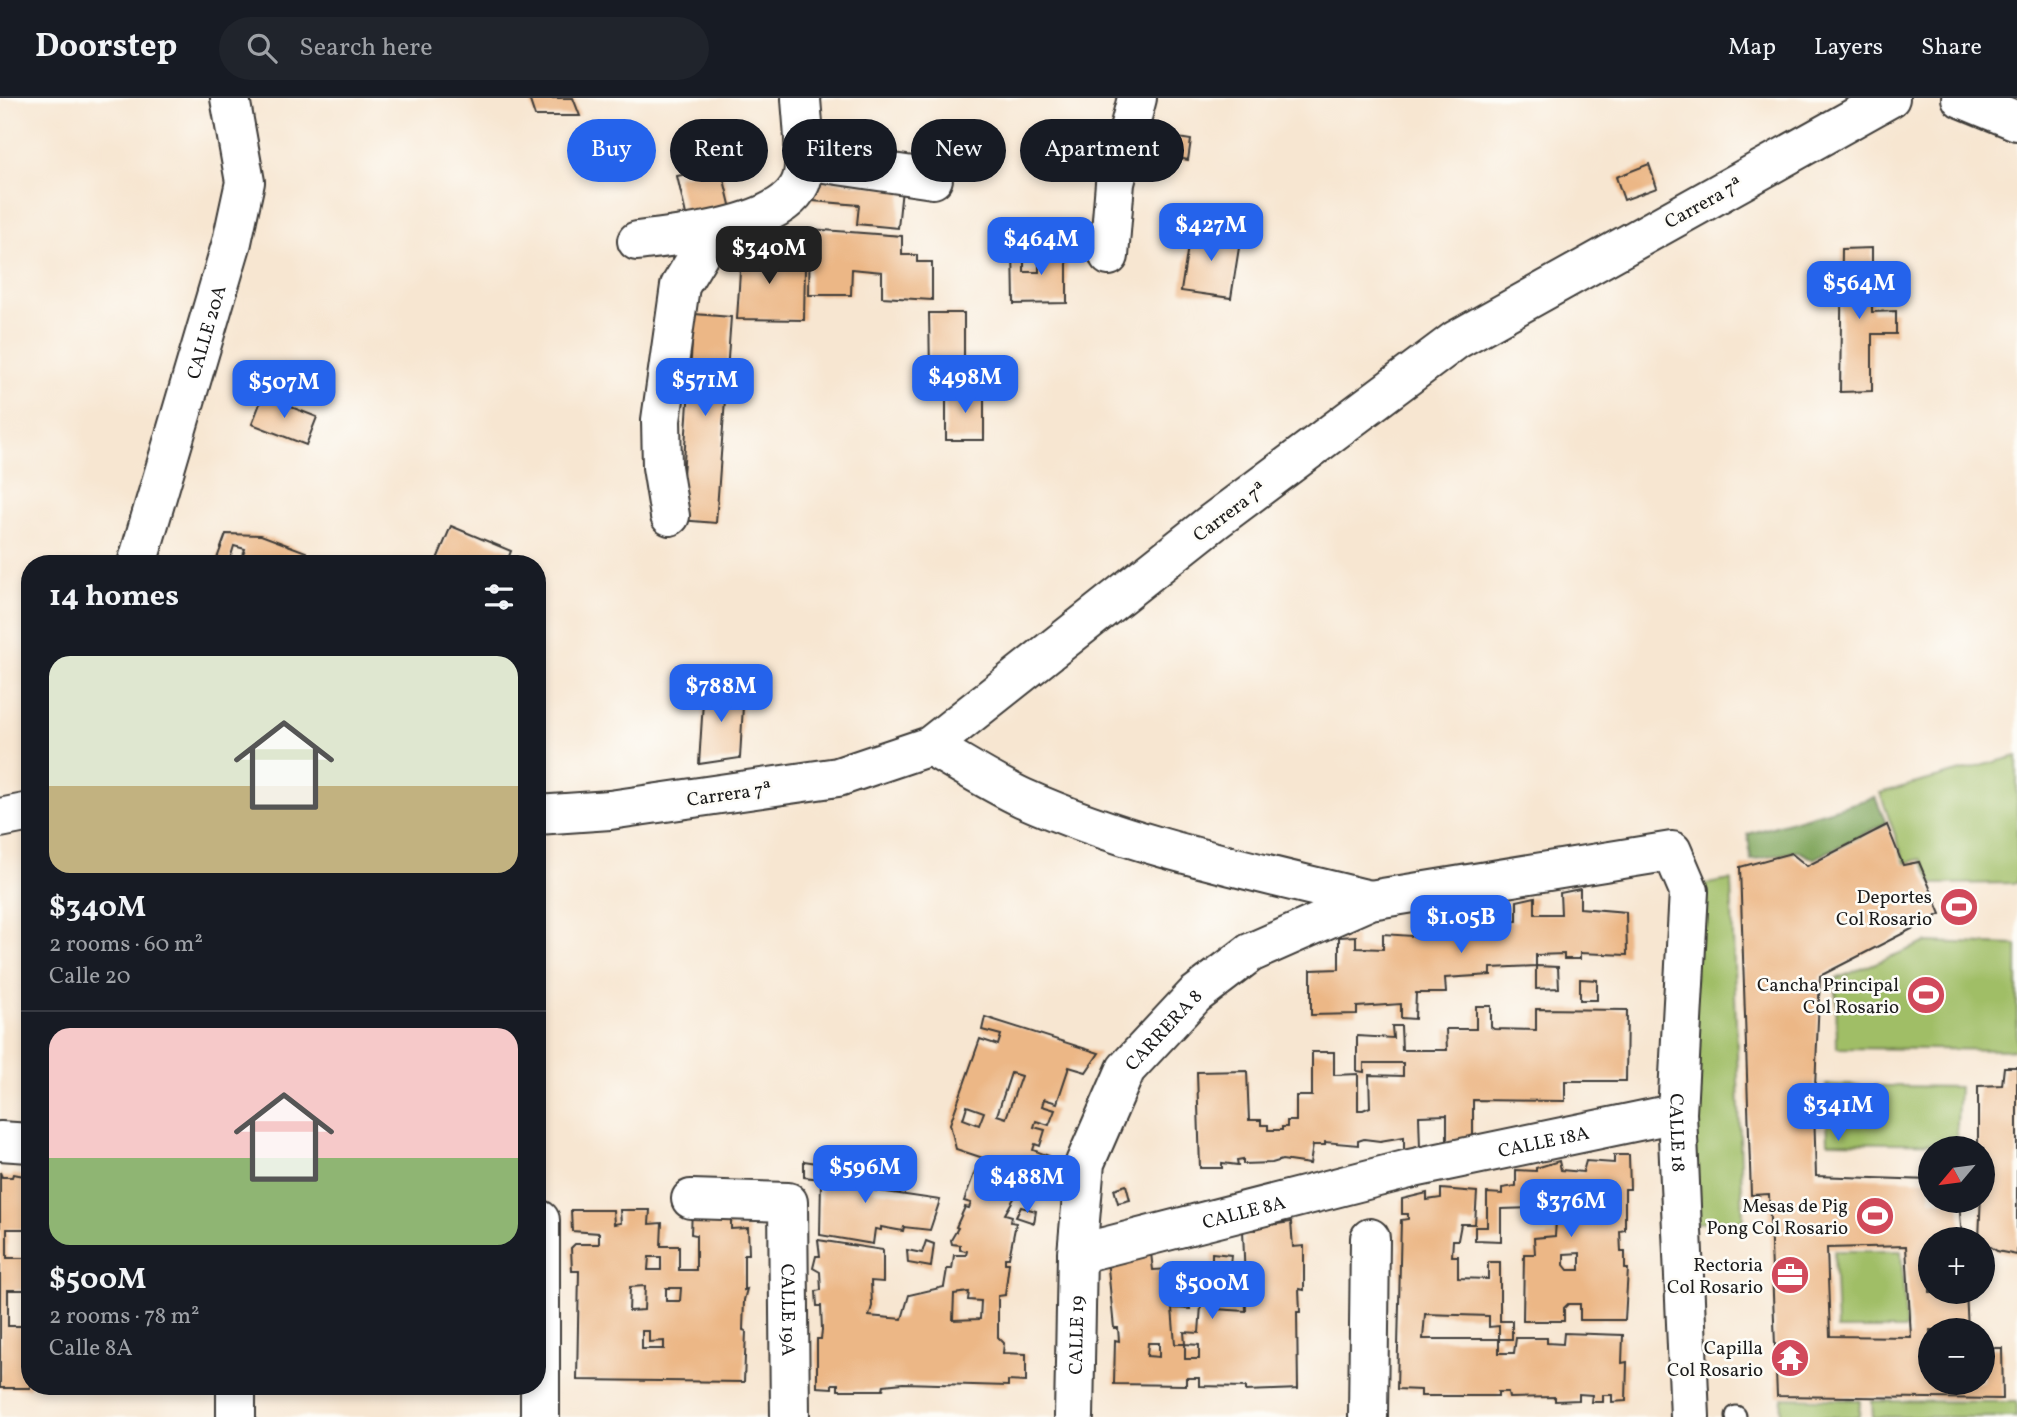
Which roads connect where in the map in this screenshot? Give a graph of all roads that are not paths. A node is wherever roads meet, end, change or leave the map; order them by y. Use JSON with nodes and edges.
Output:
{"nodes":[{"id":1,"x":230,"y":98,"type":"edge"},
{"id":2,"x":801,"y":98,"type":"edge"},
{"id":3,"x":1137,"y":98,"type":"edge"},
{"id":4,"x":1890,"y":98,"type":"edge"},
{"id":5,"x":1961,"y":98,"type":"edge"},
{"id":6,"x":801,"y":119,"type":"edge"},
{"id":7,"x":2017,"y":121,"type":"edge"},
{"id":8,"x":795,"y":182,"type":"edge"},
{"id":9,"x":713,"y":231,"type":"junction"},
{"id":10,"x":637,"y":241,"type":"dead end"},
{"id":11,"x":1110,"y":256,"type":"dead end"},
{"id":12,"x":670,"y":516,"type":"dead end"},
{"id":13,"x":140,"y":555,"type":"edge"},
{"id":14,"x":930,"y":746,"type":"junction"},
{"id":15,"x":21,"y":814,"type":"edge"},
{"id":16,"x":546,"y":814,"type":"edge"},
{"id":17,"x":0,"y":818,"type":"edge"},
{"id":18,"x":1672,"y":851,"type":"joint"},
{"id":19,"x":1370,"y":900,"type":"junction"},
{"id":20,"x":1677,"y":1113,"type":"junction"},
{"id":21,"x":0,"y":1141,"type":"edge"},
{"id":22,"x":21,"y":1142,"type":"edge"},
{"id":23,"x":1409,"y":1169,"type":"joint"},
{"id":24,"x":691,"y":1199,"type":"dead end"},
{"id":25,"x":1370,"y":1238,"type":"dead end"},
{"id":26,"x":1077,"y":1254,"type":"junction"},
{"id":27,"x":236,"y":1395,"type":"edge"},
{"id":28,"x":540,"y":1395,"type":"edge"},
{"id":29,"x":236,"y":1417,"type":"edge"},
{"id":30,"x":540,"y":1417,"type":"edge"},
{"id":31,"x":790,"y":1417,"type":"edge"},
{"id":32,"x":1074,"y":1417,"type":"edge"},
{"id":33,"x":1368,"y":1417,"type":"edge"},
{"id":34,"x":1690,"y":1417,"type":"edge"}],
"edges":[{"from":1,"to":13,"type":"street","name":"CALLE 20A"},
{"from":2,"to":6,"type":"street"},
{"from":3,"to":11,"type":"street"},
{"from":4,"to":14,"type":"street","name":"Carrera 7ª"},
{"from":5,"to":7,"type":"street"},
{"from":8,"to":9,"type":"street"},
{"from":9,"to":10,"type":"street"},
{"from":9,"to":12,"type":"street"},
{"from":14,"to":16,"type":"street","name":"Carrera 7ª"},
{"from":14,"to":19,"type":"street","name":"CARRERA 8"},
{"from":15,"to":17,"type":"street"},
{"from":18,"to":19,"type":"street","name":"CARRERA 8"},
{"from":18,"to":20,"type":"street","name":"CALLE 18"},
{"from":19,"to":26,"type":"street","name":"CARRERA 8"},
{"from":20,"to":23,"type":"street","name":"CALLE 18A"},
{"from":20,"to":34,"type":"street","name":"CALLE 18"},
{"from":21,"to":22,"type":"street"},
{"from":23,"to":26,"type":"street","name":"CALLE 8A"},
{"from":24,"to":31,"type":"street","name":"CALLE 19A"},
{"from":25,"to":33,"type":"street"},
{"from":26,"to":32,"type":"street","name":"CALLE 19"},
{"from":27,"to":29,"type":"street"},
{"from":28,"to":30,"type":"street"}]}
